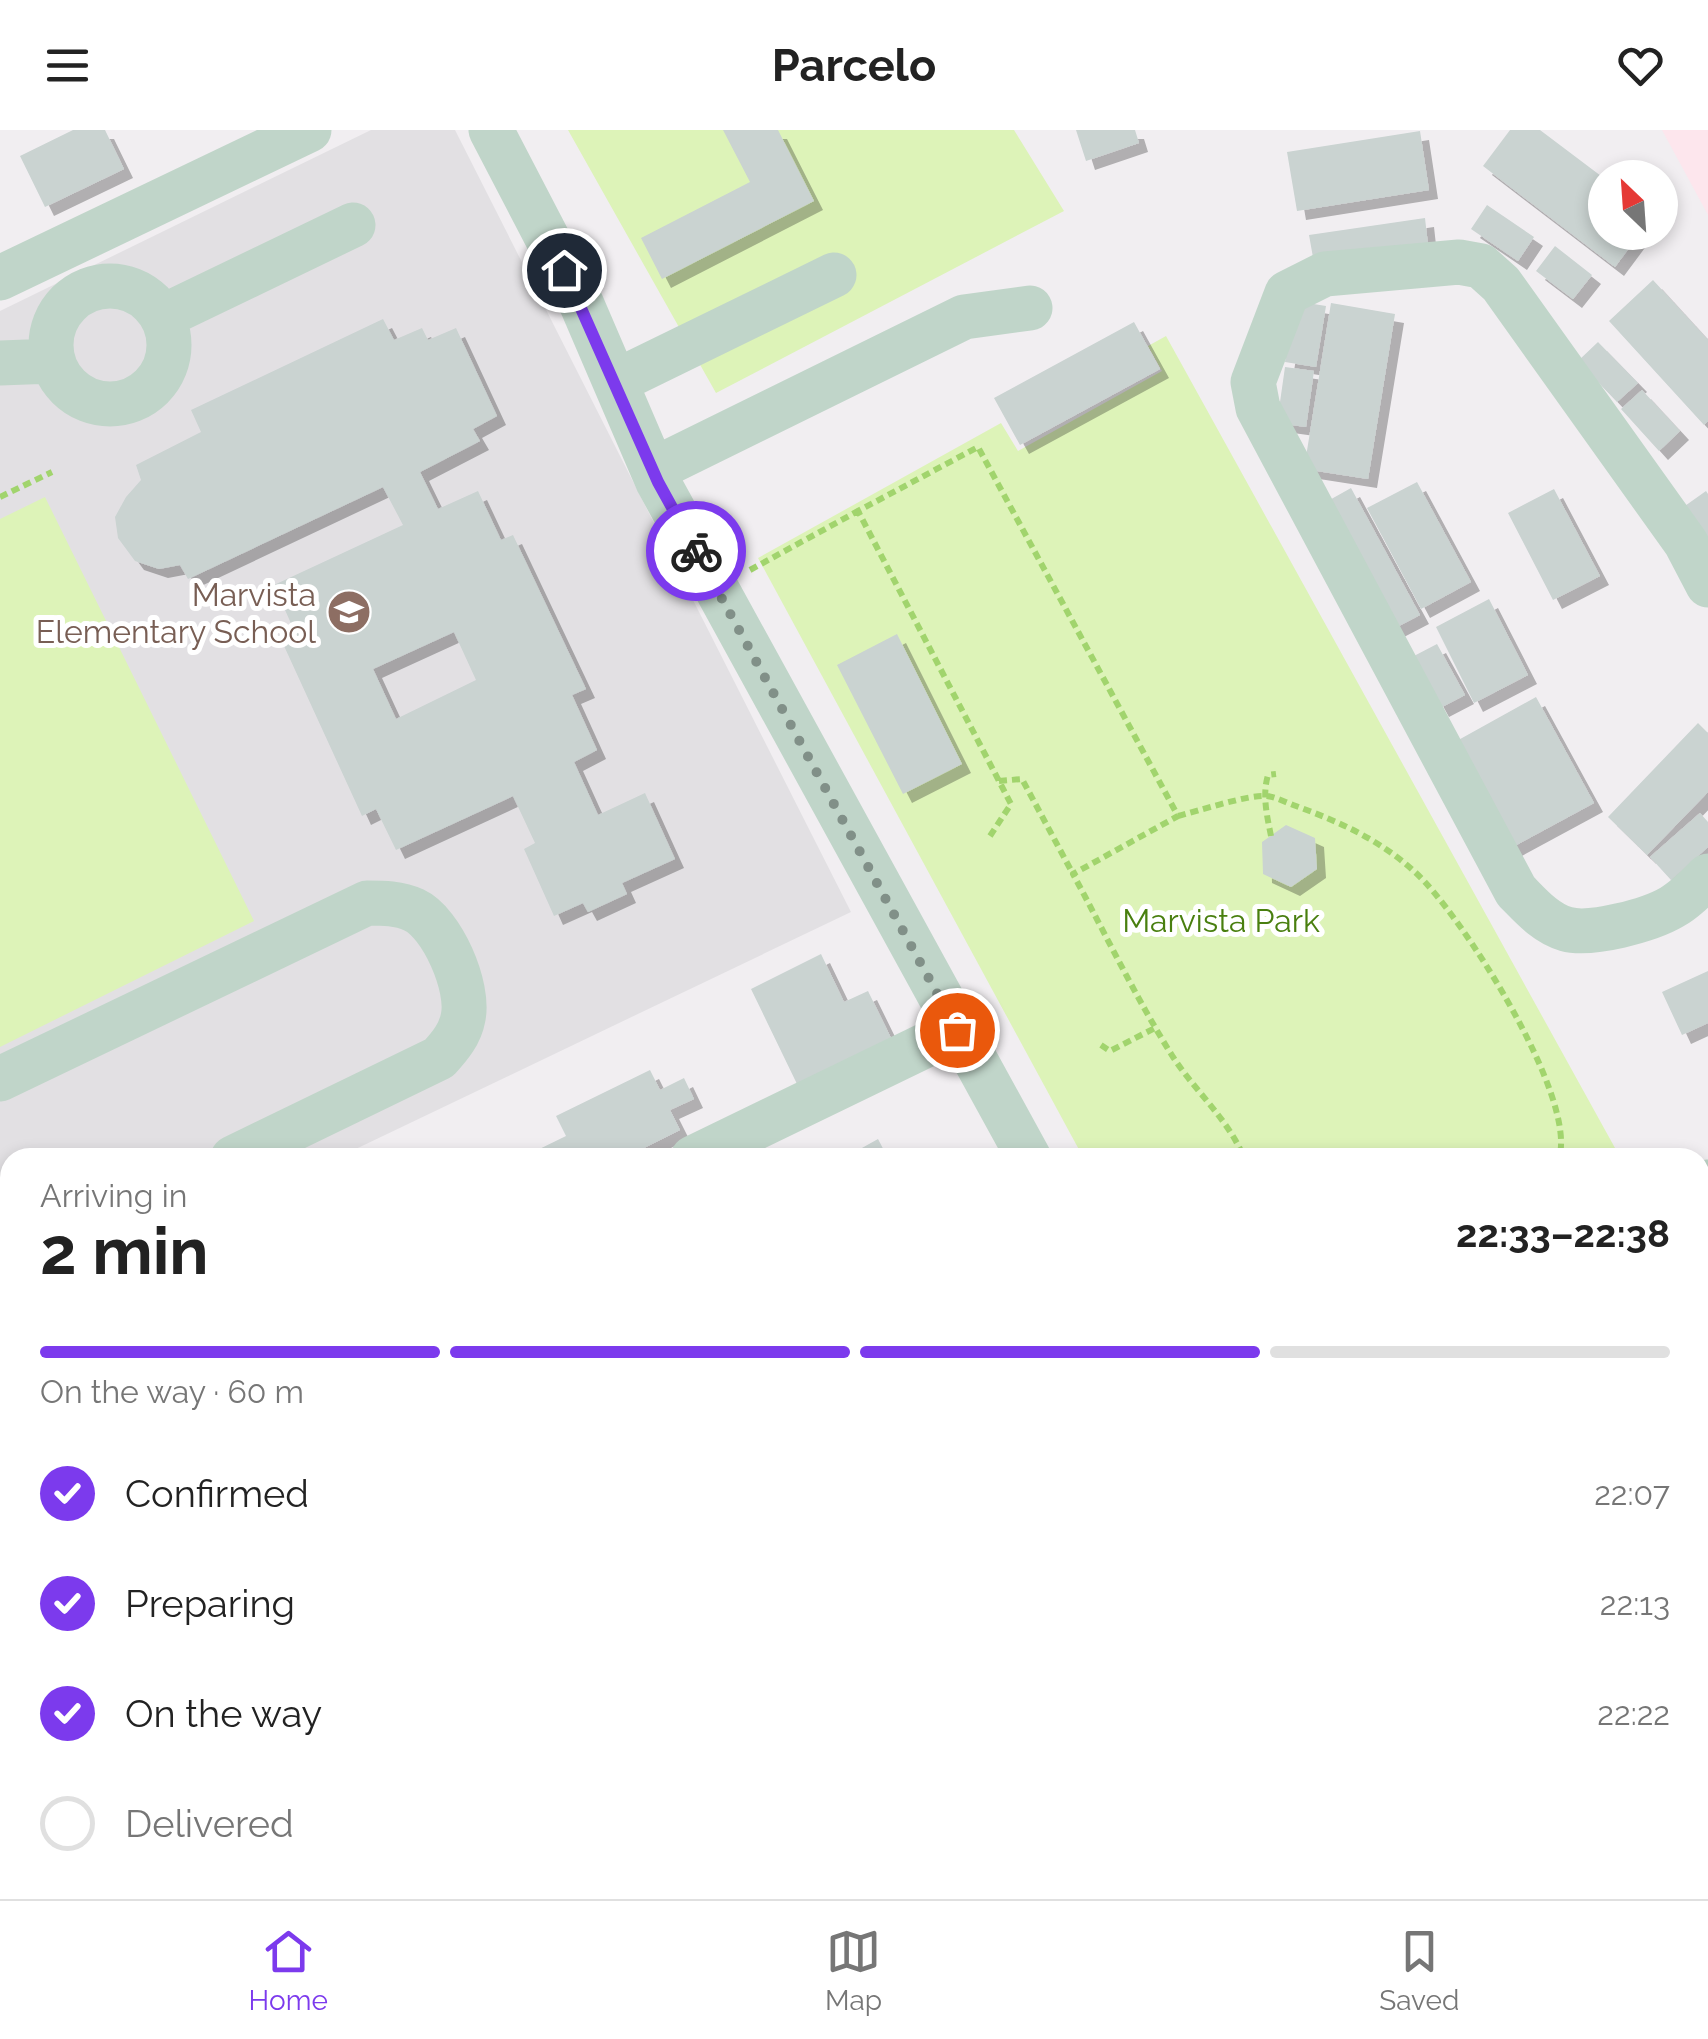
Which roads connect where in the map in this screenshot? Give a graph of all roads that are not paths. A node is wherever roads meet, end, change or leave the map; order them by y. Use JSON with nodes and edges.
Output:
{"nodes":[{"id":1,"x":308,"y":130,"type":"edge"},
{"id":2,"x":491,"y":130,"type":"edge"},
{"id":3,"x":353,"y":225,"type":"dead end"},
{"id":4,"x":834,"y":275,"type":"dead end"},
{"id":5,"x":0,"y":278,"type":"edge"},
{"id":6,"x":1030,"y":308,"type":"dead end"},
{"id":7,"x":162,"y":317,"type":"junction"},
{"id":8,"x":54,"y":360,"type":"junction"},
{"id":9,"x":0,"y":364,"type":"edge"},
{"id":10,"x":615,"y":382,"type":"junction"},
{"id":11,"x":653,"y":470,"type":"junction"},
{"id":12,"x":1708,"y":585,"type":"edge"},
{"id":13,"x":1708,"y":876,"type":"edge"},
{"id":14,"x":957,"y":1030,"type":"junction"},
{"id":15,"x":0,"y":1079,"type":"edge"},
{"id":16,"x":254,"y":1148,"type":"edge"},
{"id":17,"x":714,"y":1148,"type":"edge"},
{"id":18,"x":1023,"y":1148,"type":"edge"}],
"edges":[{"from":1,"to":5,"type":"street"},
{"from":2,"to":10,"type":"street"},
{"from":3,"to":7,"type":"street"},
{"from":4,"to":10,"type":"street"},
{"from":6,"to":11,"type":"street"},
{"from":7,"to":8,"type":"street"},
{"from":7,"to":8,"type":"street"},
{"from":8,"to":9,"type":"street"},
{"from":10,"to":11,"type":"street"},
{"from":11,"to":14,"type":"street"},
{"from":12,"to":13,"type":"street"},
{"from":14,"to":17,"type":"street"},
{"from":14,"to":18,"type":"street"},
{"from":15,"to":16,"type":"street"}]}
